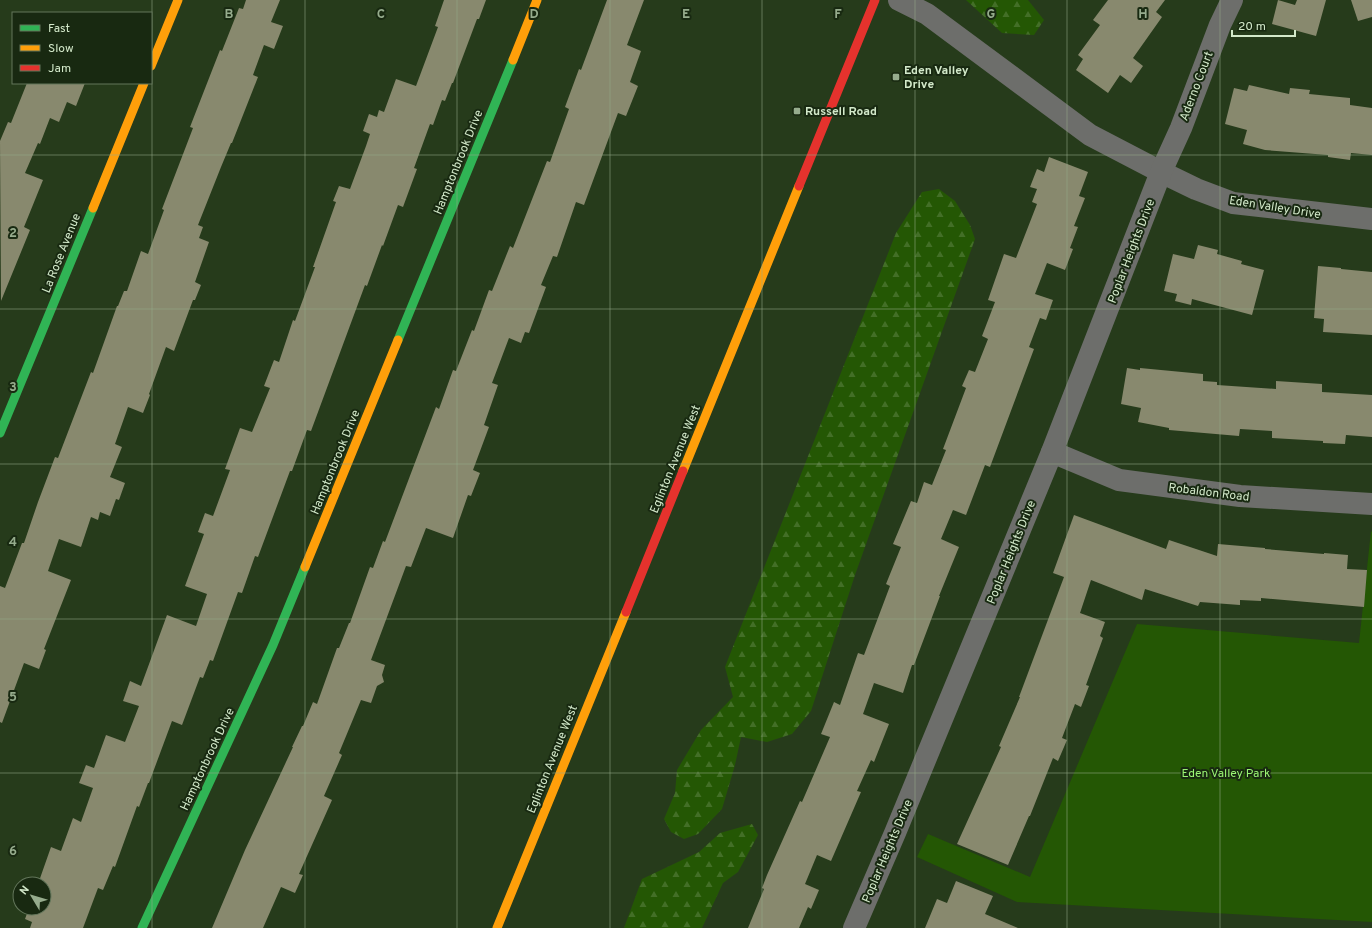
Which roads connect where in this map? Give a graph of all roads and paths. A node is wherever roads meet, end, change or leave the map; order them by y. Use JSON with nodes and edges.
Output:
{"nodes":[{"id":1,"x":178,"y":0,"type":"edge"},
{"id":2,"x":537,"y":0,"type":"edge"},
{"id":3,"x":875,"y":0,"type":"edge"},
{"id":4,"x":899,"y":0,"type":"edge"},
{"id":5,"x":1232,"y":0,"type":"edge"},
{"id":6,"x":152,"y":64,"type":"edge"},
{"id":7,"x":144,"y":84,"type":"edge"},
{"id":8,"x":1161,"y":172,"type":"junction"},
{"id":9,"x":1372,"y":219,"type":"edge"},
{"id":10,"x":0,"y":433,"type":"edge"},
{"id":11,"x":1052,"y":452,"type":"junction"},
{"id":12,"x":1372,"y":504,"type":"edge"},
{"id":13,"x":142,"y":928,"type":"edge"},
{"id":14,"x":497,"y":928,"type":"edge"},
{"id":15,"x":854,"y":928,"type":"edge"}],
"edges":[{"from":1,"to":6,"type":"street"},
{"from":2,"to":13,"type":"street","name":"Hamptonbrook Drive"},
{"from":3,"to":14,"type":"street","name":"Eglinton Avenue West"},
{"from":4,"to":8,"type":"street","name":"Eden Valley Drive"},
{"from":5,"to":8,"type":"street","name":"Aderno Court"},
{"from":7,"to":10,"type":"street","name":"La Rose Avenue"},
{"from":8,"to":9,"type":"street","name":"Eden Valley Drive"},
{"from":8,"to":11,"type":"street","name":"Poplar Heights Drive"},
{"from":11,"to":12,"type":"street","name":"Robaldon Road"},
{"from":11,"to":15,"type":"street","name":"Poplar Heights Drive"}]}
